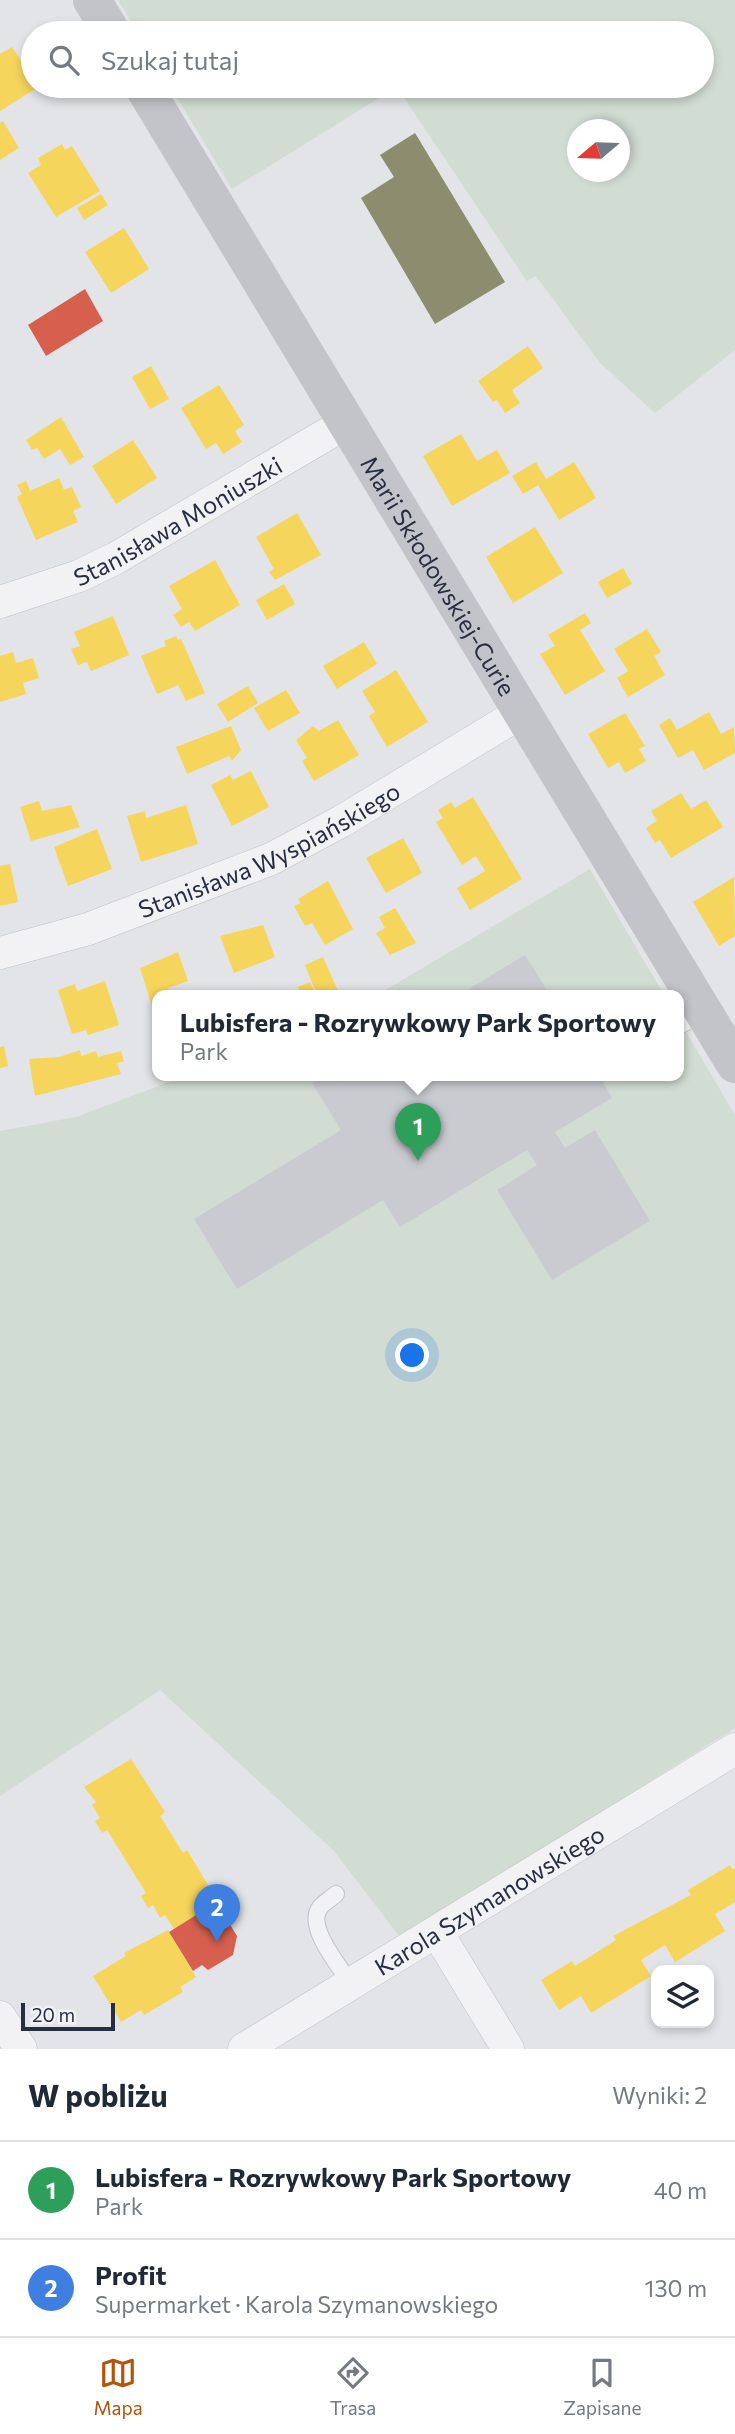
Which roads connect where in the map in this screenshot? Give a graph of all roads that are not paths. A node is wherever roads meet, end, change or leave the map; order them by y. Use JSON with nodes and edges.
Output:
{"nodes":[{"id":1,"x":92,"y":0,"type":"edge"},
{"id":2,"x":105,"y":21,"type":"edge"},
{"id":3,"x":151,"y":98,"type":"edge"},
{"id":4,"x":346,"y":423,"type":"junction"},
{"id":5,"x":0,"y":602,"type":"edge"},
{"id":6,"x":522,"y":712,"type":"junction"},
{"id":7,"x":0,"y":953,"type":"edge"},
{"id":8,"x":675,"y":990,"type":"edge"},
{"id":9,"x":691,"y":1019,"type":"edge"},
{"id":10,"x":735,"y":1064,"type":"edge"},
{"id":11,"x":735,"y":1749,"type":"edge"},
{"id":12,"x":336,"y":1894,"type":"dead end"},
{"id":13,"x":437,"y":1932,"type":"junction"},
{"id":14,"x":351,"y":1984,"type":"junction"},
{"id":15,"x":0,"y":2017,"type":"edge"},
{"id":16,"x":21,"y":2049,"type":"edge"},
{"id":17,"x":244,"y":2049,"type":"edge"},
{"id":18,"x":508,"y":2049,"type":"edge"}],
"edges":[{"from":1,"to":2,"type":"street"},
{"from":3,"to":4,"type":"street","name":"Marii Skłodowskiej-Curie"},
{"from":4,"to":5,"type":"street","name":"Stanisława Moniuszki"},
{"from":4,"to":6,"type":"street","name":"Marii Skłodowskiej-Curie"},
{"from":6,"to":7,"type":"street","name":"Stanisława Wyspiańskiego"},
{"from":6,"to":8,"type":"street","name":"Marii Skłodowskiej-Curie"},
{"from":9,"to":10,"type":"street","name":"Marii Skłodowskiej-Curie"},
{"from":11,"to":13,"type":"street","name":"Karola Szymanowskiego"},
{"from":12,"to":14,"type":"lane"},
{"from":13,"to":14,"type":"street","name":"Karola Szymanowskiego"},
{"from":13,"to":18,"type":"street"},
{"from":14,"to":17,"type":"street","name":"Karola Szymanowskiego"},
{"from":15,"to":16,"type":"street"}]}
